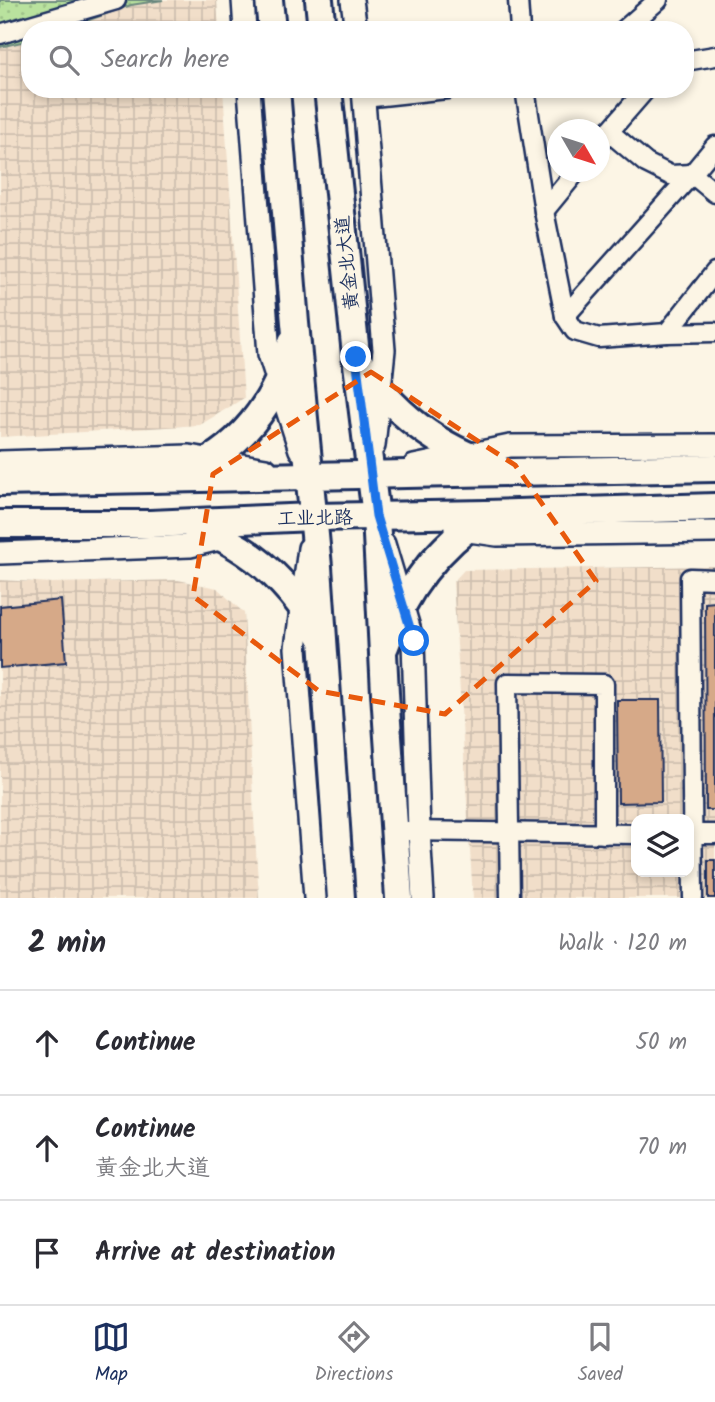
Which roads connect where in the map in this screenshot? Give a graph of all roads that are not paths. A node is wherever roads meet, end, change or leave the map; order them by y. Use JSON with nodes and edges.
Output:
{"nodes":[{"id":1,"x":116,"y":0,"type":"edge"},
{"id":2,"x":243,"y":0,"type":"edge"},
{"id":3,"x":269,"y":0,"type":"edge"},
{"id":4,"x":319,"y":0,"type":"edge"},
{"id":5,"x":352,"y":0,"type":"edge"},
{"id":6,"x":518,"y":0,"type":"edge"},
{"id":7,"x":658,"y":0,"type":"edge"},
{"id":8,"x":44,"y":21,"type":"edge"},
{"id":9,"x":244,"y":21,"type":"edge"},
{"id":10,"x":271,"y":21,"type":"edge"},
{"id":11,"x":321,"y":21,"type":"edge"},
{"id":12,"x":355,"y":21,"type":"edge"},
{"id":13,"x":519,"y":21,"type":"edge"},
{"id":14,"x":634,"y":21,"type":"edge"},
{"id":15,"x":21,"y":28,"type":"edge"},
{"id":16,"x":0,"y":34,"type":"edge"},
{"id":17,"x":715,"y":57,"type":"edge"},
{"id":18,"x":694,"y":60,"type":"edge"},
{"id":19,"x":250,"y":98,"type":"edge"},
{"id":20,"x":277,"y":98,"type":"edge"},
{"id":21,"x":329,"y":98,"type":"edge"},
{"id":22,"x":363,"y":98,"type":"edge"},
{"id":23,"x":526,"y":98,"type":"edge"},
{"id":24,"x":638,"y":98,"type":"edge"},
{"id":25,"x":610,"y":130,"type":"edge"},
{"id":26,"x":610,"y":141,"type":"edge"},
{"id":27,"x":715,"y":146,"type":"edge"},
{"id":28,"x":692,"y":174,"type":"junction"},
{"id":29,"x":568,"y":182,"type":"edge"},
{"id":30,"x":715,"y":193,"type":"edge"},
{"id":31,"x":544,"y":211,"type":"junction"},
{"id":32,"x":715,"y":272,"type":"edge"},
{"id":33,"x":565,"y":316,"type":"junction"},
{"id":34,"x":295,"y":323,"type":"junction"},
{"id":35,"x":667,"y":332,"type":"junction"},
{"id":36,"x":715,"y":332,"type":"edge"},
{"id":37,"x":356,"y":357,"type":"junction"},
{"id":38,"x":278,"y":383,"type":"junction"},
{"id":39,"x":380,"y":390,"type":"junction"},
{"id":40,"x":715,"y":445,"type":"edge"},
{"id":41,"x":467,"y":455,"type":"junction"},
{"id":42,"x":210,"y":459,"type":"junction"},
{"id":43,"x":0,"y":462,"type":"edge"},
{"id":44,"x":715,"y":468,"type":"edge"},
{"id":45,"x":515,"y":471,"type":"junction"},
{"id":46,"x":371,"y":475,"type":"junction"},
{"id":47,"x":309,"y":476,"type":"junction"},
{"id":48,"x":167,"y":478,"type":"junction"},
{"id":49,"x":0,"y":482,"type":"edge"},
{"id":50,"x":715,"y":507,"type":"edge"},
{"id":51,"x":487,"y":514,"type":"junction"},
{"id":52,"x":376,"y":516,"type":"junction"},
{"id":53,"x":313,"y":517,"type":"junction"},
{"id":54,"x":183,"y":523,"type":"junction"},
{"id":55,"x":0,"y":524,"type":"edge"},
{"id":56,"x":464,"y":530,"type":"junction"},
{"id":57,"x":715,"y":532,"type":"edge"},
{"id":58,"x":223,"y":538,"type":"junction"},
{"id":59,"x":0,"y":554,"type":"edge"},
{"id":60,"x":715,"y":579,"type":"edge"},
{"id":61,"x":302,"y":605,"type":"junction"},
{"id":62,"x":402,"y":605,"type":"junction"},
{"id":63,"x":322,"y":639,"type":"junction"},
{"id":64,"x":383,"y":654,"type":"junction"},
{"id":65,"x":691,"y":814,"type":"edge"},
{"id":66,"x":407,"y":831,"type":"junction"},
{"id":67,"x":509,"y":833,"type":"junction"},
{"id":68,"x":604,"y":834,"type":"junction"},
{"id":69,"x":631,"y":834,"type":"edge"},
{"id":70,"x":694,"y":834,"type":"edge"},
{"id":71,"x":715,"y":834,"type":"edge"},
{"id":72,"x":692,"y":877,"type":"edge"},
{"id":73,"x":315,"y":898,"type":"edge"},
{"id":74,"x":341,"y":898,"type":"edge"},
{"id":75,"x":400,"y":898,"type":"edge"},
{"id":76,"x":423,"y":898,"type":"edge"},
{"id":77,"x":510,"y":898,"type":"edge"},
{"id":78,"x":693,"y":898,"type":"edge"}],
"edges":[{"from":1,"to":8,"type":"street"},
{"from":2,"to":9,"type":"street"},
{"from":3,"to":10,"type":"main road"},
{"from":4,"to":11,"type":"main road"},
{"from":5,"to":12,"type":"street"},
{"from":6,"to":13,"type":"street"},
{"from":7,"to":14,"type":"street"},
{"from":15,"to":16,"type":"street"},
{"from":17,"to":18,"type":"street"},
{"from":19,"to":38,"type":"street"},
{"from":20,"to":34,"type":"main road"},
{"from":21,"to":37,"type":"main road","name":"黄金北大道"},
{"from":22,"to":39,"type":"street"},
{"from":23,"to":31,"type":"street"},
{"from":24,"to":25,"type":"street"},
{"from":26,"to":28,"type":"street"},
{"from":27,"to":28,"type":"street"},
{"from":28,"to":30,"type":"street"},
{"from":28,"to":33,"type":"street"},
{"from":29,"to":31,"type":"street"},
{"from":31,"to":33,"type":"street"},
{"from":32,"to":35,"type":"street"},
{"from":33,"to":35,"type":"street"},
{"from":34,"to":38,"type":"main road"},
{"from":34,"to":47,"type":"main road"},
{"from":35,"to":36,"type":"street"},
{"from":37,"to":39,"type":"main road"},
{"from":37,"to":46,"type":"main road","name":"黄金北大道"},
{"from":38,"to":42,"type":"main road"},
{"from":38,"to":47,"type":"street"},
{"from":39,"to":41,"type":"main road"},
{"from":39,"to":46,"type":"street"},
{"from":40,"to":41,"type":"street"},
{"from":41,"to":45,"type":"main road"},
{"from":41,"to":46,"type":"street"},
{"from":42,"to":43,"type":"street"},
{"from":42,"to":47,"type":"street"},
{"from":42,"to":48,"type":"main road"},
{"from":44,"to":45,"type":"main road"},
{"from":45,"to":46,"type":"main road"},
{"from":46,"to":47,"type":"main road"},
{"from":46,"to":52,"type":"main road","name":"黄金北大道"},
{"from":47,"to":48,"type":"main road"},
{"from":47,"to":53,"type":"main road"},
{"from":48,"to":49,"type":"main road"},
{"from":50,"to":51,"type":"main road","name":"工业北路"},
{"from":51,"to":52,"type":"main road","name":"工业北路"},
{"from":51,"to":56,"type":"main road"},
{"from":52,"to":53,"type":"main road","name":"工业北路"},
{"from":52,"to":56,"type":"street"},
{"from":52,"to":62,"type":"street"},
{"from":52,"to":64,"type":"main road","name":"黄金北大道"},
{"from":53,"to":54,"type":"main road","name":"工业北路"},
{"from":53,"to":58,"type":"street"},
{"from":53,"to":61,"type":"street"},
{"from":53,"to":63,"type":"main road"},
{"from":54,"to":55,"type":"main road","name":"工业北路"},
{"from":54,"to":58,"type":"main road"},
{"from":56,"to":57,"type":"street"},
{"from":56,"to":62,"type":"main road"},
{"from":58,"to":59,"type":"street"},
{"from":58,"to":61,"type":"main road"},
{"from":60,"to":65,"type":"street"},
{"from":61,"to":63,"type":"main road"},
{"from":61,"to":73,"type":"street"},
{"from":62,"to":64,"type":"main road"},
{"from":62,"to":66,"type":"street"},
{"from":63,"to":74,"type":"main road"},
{"from":64,"to":66,"type":"main road","name":"黄金北大道"},
{"from":66,"to":67,"type":"street"},
{"from":66,"to":75,"type":"main road","name":"黄金北大道"},
{"from":66,"to":76,"type":"street"},
{"from":67,"to":68,"type":"street"},
{"from":67,"to":68,"type":"street"},
{"from":67,"to":77,"type":"street"},
{"from":68,"to":69,"type":"street"},
{"from":70,"to":71,"type":"street"},
{"from":72,"to":78,"type":"street"}]}
